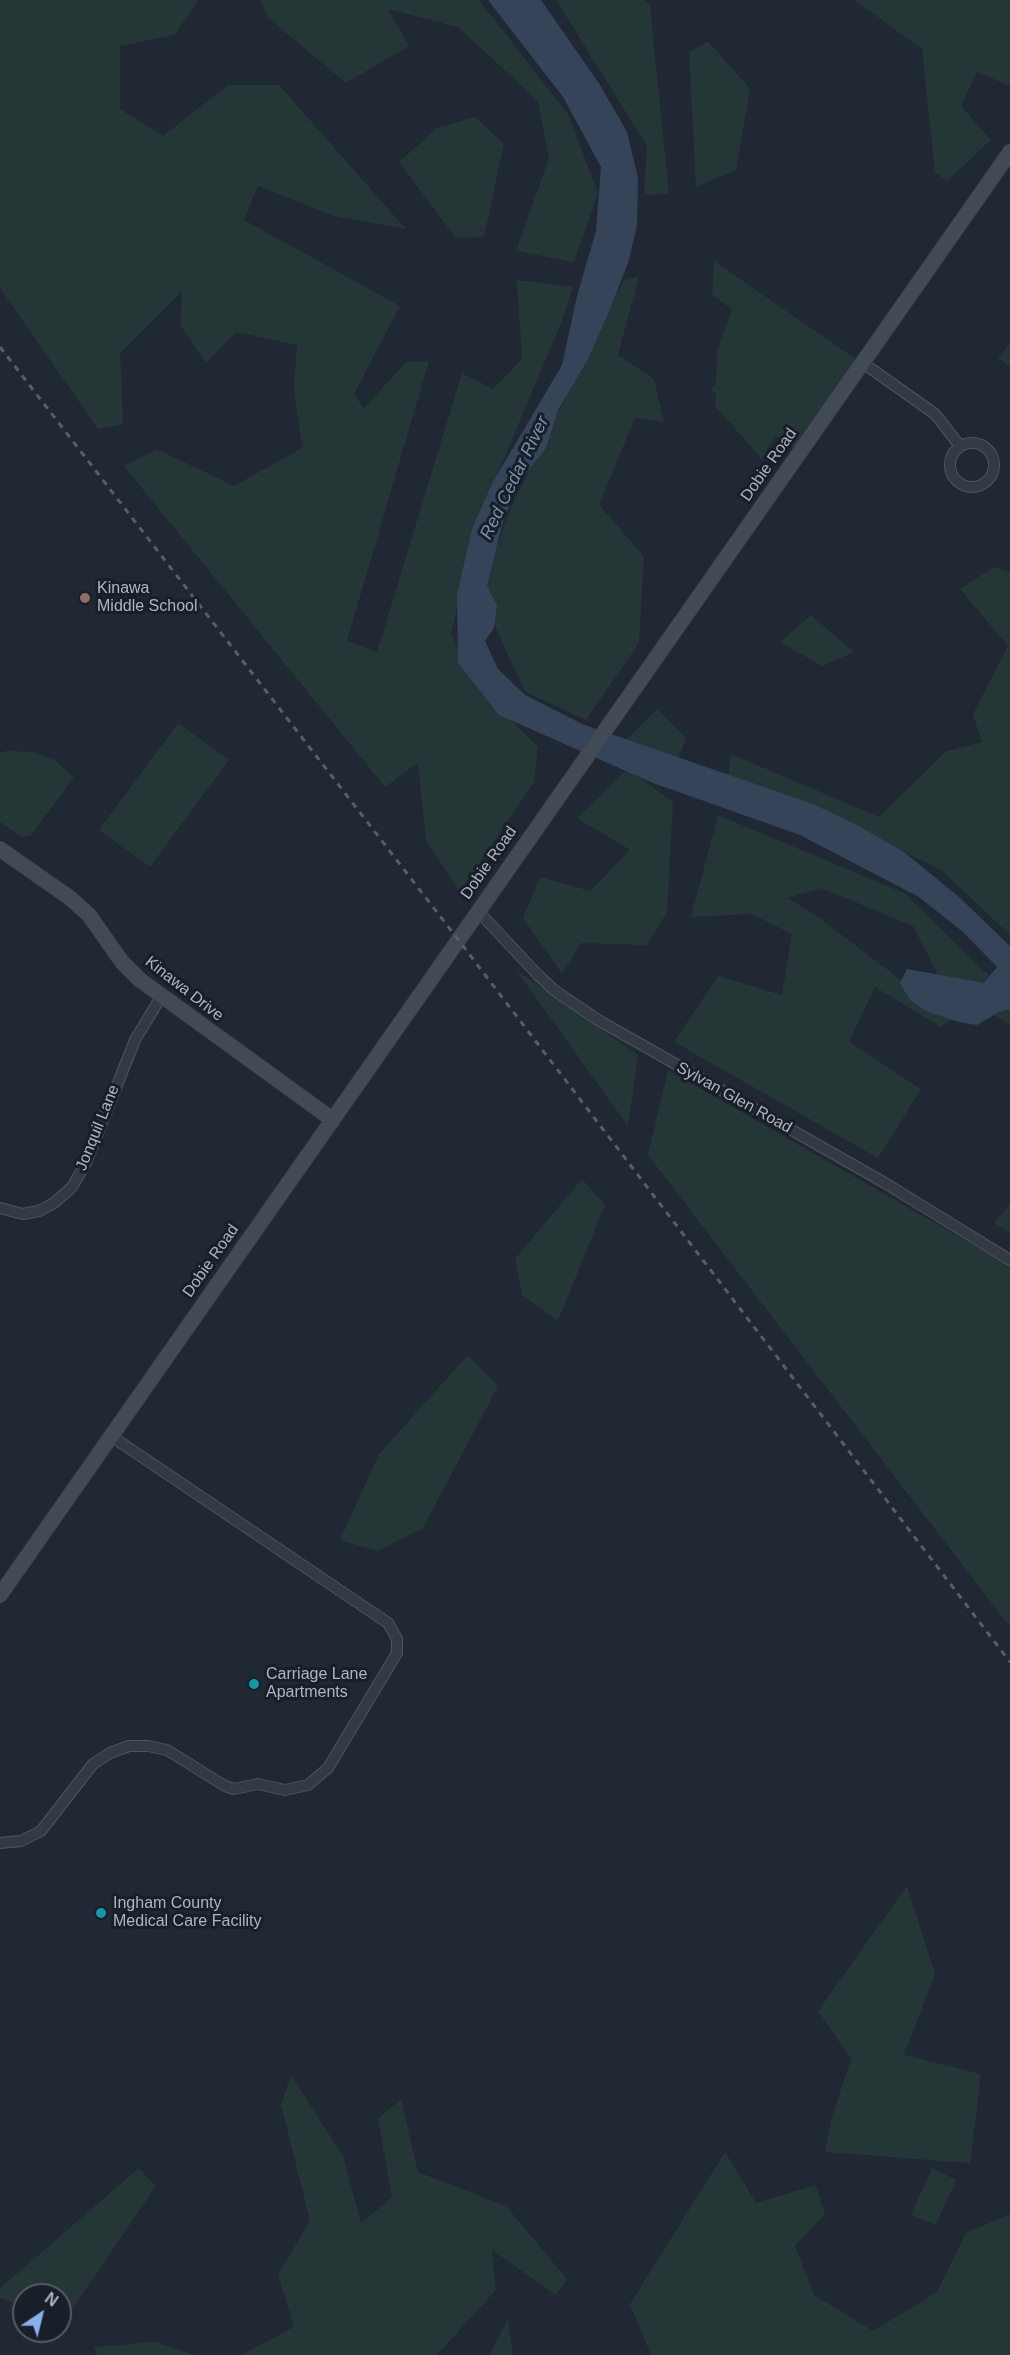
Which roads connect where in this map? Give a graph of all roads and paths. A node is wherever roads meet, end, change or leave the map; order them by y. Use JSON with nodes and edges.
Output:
{"nodes":[{"id":1,"x":1010,"y":152,"type":"edge"},
{"id":2,"x":862,"y":363,"type":"junction"},
{"id":3,"x":960,"y":446,"type":"junction"},
{"id":4,"x":0,"y":849,"type":"edge"},
{"id":5,"x":478,"y":911,"type":"junction"},
{"id":6,"x":161,"y":997,"type":"junction"},
{"id":7,"x":333,"y":1120,"type":"junction"},
{"id":8,"x":0,"y":1208,"type":"edge"},
{"id":9,"x":1010,"y":1260,"type":"edge"},
{"id":10,"x":111,"y":1436,"type":"junction"},
{"id":11,"x":0,"y":1595,"type":"edge"},
{"id":12,"x":0,"y":1843,"type":"edge"}],
"edges":[{"from":1,"to":2,"type":"street","name":"Dobie Road"},
{"from":2,"to":3,"type":"street"},
{"from":2,"to":5,"type":"street","name":"Dobie Road"},
{"from":3,"to":3,"type":"street"},
{"from":4,"to":6,"type":"street","name":"Kinawa Drive"},
{"from":5,"to":7,"type":"street","name":"Dobie Road"},
{"from":5,"to":9,"type":"street","name":"Sylvan Glen Road"},
{"from":6,"to":7,"type":"street","name":"Kinawa Drive"},
{"from":6,"to":8,"type":"street","name":"Jonquil Lane"},
{"from":7,"to":10,"type":"street","name":"Dobie Road"},
{"from":10,"to":11,"type":"street","name":"Dobie Road"},
{"from":10,"to":12,"type":"street"}]}
